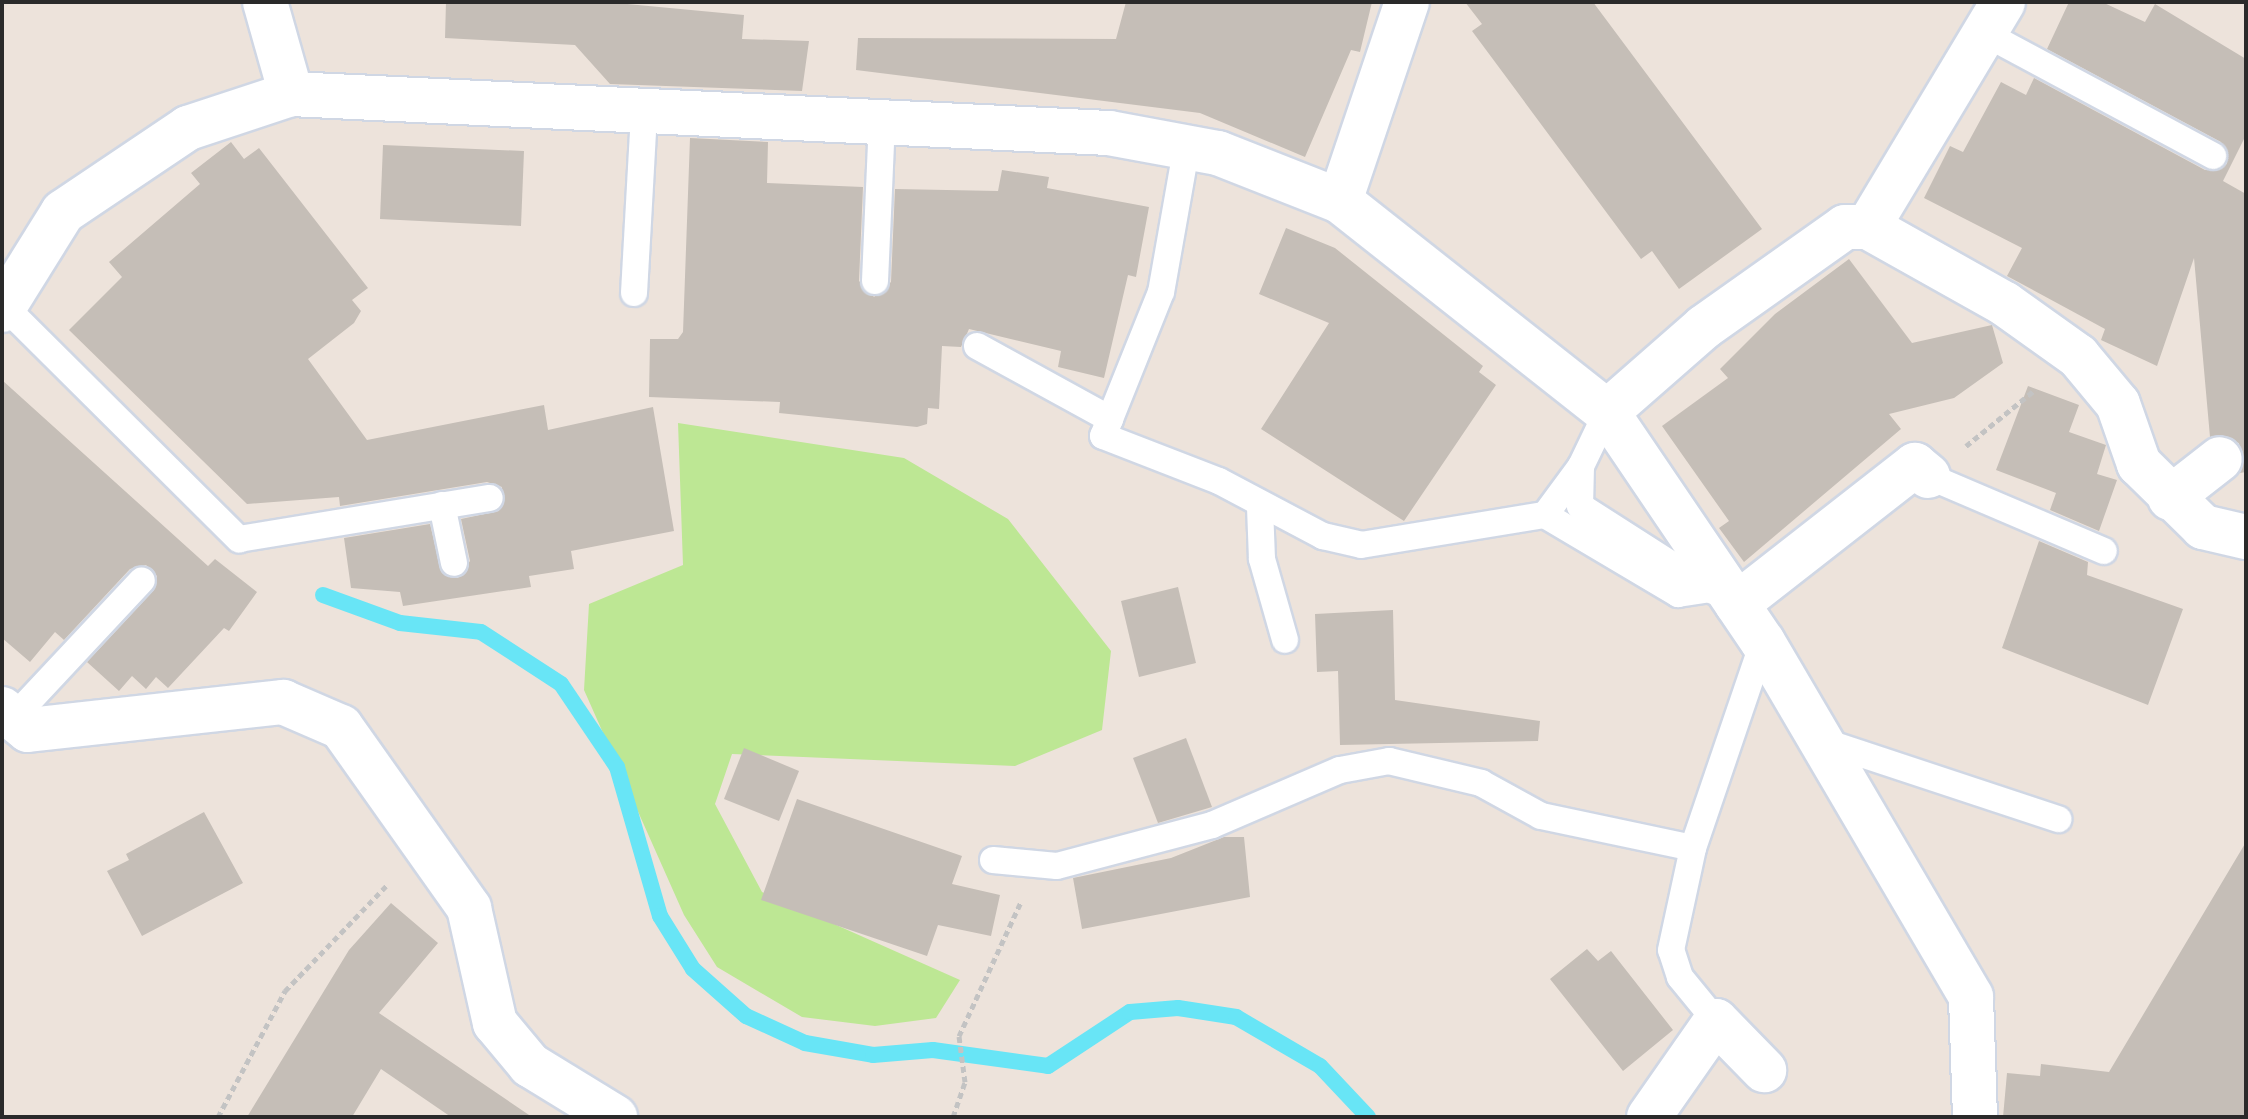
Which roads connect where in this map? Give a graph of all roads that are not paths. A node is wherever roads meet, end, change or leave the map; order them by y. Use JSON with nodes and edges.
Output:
{"nodes":[{"id":1,"x":265,"y":2,"type":"edge"},
{"id":2,"x":1407,"y":2,"type":"edge"},
{"id":3,"x":1994,"y":18,"type":"edge"},
{"id":4,"x":291,"y":94,"type":"junction"},
{"id":5,"x":644,"y":113,"type":"junction"},
{"id":6,"x":882,"y":123,"type":"junction"},
{"id":7,"x":1187,"y":145,"type":"junction"},
{"id":8,"x":2213,"y":156,"type":"dead end"},
{"id":9,"x":1340,"y":201,"type":"junction"},
{"id":10,"x":1868,"y":227,"type":"junction"},
{"id":11,"x":875,"y":281,"type":"dead end"},
{"id":12,"x":634,"y":293,"type":"dead end"},
{"id":13,"x":4,"y":309,"type":"edge"},
{"id":14,"x":977,"y":346,"type":"dead end"},
{"id":15,"x":1607,"y":412,"type":"junction"},
{"id":16,"x":1110,"y":419,"type":"junction"},
{"id":17,"x":2220,"y":459,"type":"dead end"},
{"id":18,"x":1581,"y":466,"type":"junction"},
{"id":19,"x":1928,"y":476,"type":"joint"},
{"id":20,"x":490,"y":498,"type":"dead end"},
{"id":21,"x":2170,"y":498,"type":"junction"},
{"id":22,"x":442,"y":505,"type":"junction"},
{"id":23,"x":1260,"y":507,"type":"junction"},
{"id":24,"x":1545,"y":515,"type":"junction"},
{"id":25,"x":2246,"y":537,"type":"edge"},
{"id":26,"x":2104,"y":551,"type":"dead end"},
{"id":27,"x":454,"y":563,"type":"dead end"},
{"id":28,"x":142,"y":580,"type":"dead end"},
{"id":29,"x":1722,"y":596,"type":"junction"},
{"id":30,"x":1285,"y":640,"type":"dead end"},
{"id":31,"x":1763,"y":642,"type":"junction"},
{"id":32,"x":8,"y":713,"type":"edge"},
{"id":33,"x":1822,"y":741,"type":"junction"},
{"id":34,"x":2058,"y":819,"type":"dead end"},
{"id":35,"x":1693,"y":848,"type":"junction"},
{"id":36,"x":993,"y":860,"type":"dead end"},
{"id":37,"x":1716,"y":1021,"type":"junction"},
{"id":38,"x":1764,"y":1070,"type":"dead end"},
{"id":39,"x":615,"y":1117,"type":"edge"},
{"id":40,"x":1649,"y":1117,"type":"edge"},
{"id":41,"x":1975,"y":1117,"type":"edge"}],
"edges":[{"from":1,"to":4,"type":"street"},
{"from":2,"to":9,"type":"street"},
{"from":3,"to":8,"type":"lane"},
{"from":3,"to":10,"type":"street"},
{"from":4,"to":5,"type":"street"},
{"from":4,"to":13,"type":"street"},
{"from":5,"to":6,"type":"street"},
{"from":5,"to":12,"type":"lane"},
{"from":6,"to":7,"type":"street"},
{"from":6,"to":11,"type":"lane"},
{"from":7,"to":9,"type":"street"},
{"from":7,"to":16,"type":"lane"},
{"from":9,"to":15,"type":"street"},
{"from":10,"to":15,"type":"street"},
{"from":10,"to":21,"type":"street"},
{"from":13,"to":22,"type":"lane"},
{"from":14,"to":16,"type":"lane"},
{"from":15,"to":18,"type":"lane"},
{"from":15,"to":29,"type":"street"},
{"from":16,"to":23,"type":"lane"},
{"from":17,"to":21,"type":"street"},
{"from":18,"to":24,"type":"lane"},
{"from":18,"to":29,"type":"lane"},
{"from":19,"to":26,"type":"lane"},
{"from":19,"to":29,"type":"street"},
{"from":20,"to":22,"type":"lane"},
{"from":21,"to":25,"type":"street"},
{"from":22,"to":27,"type":"lane"},
{"from":23,"to":24,"type":"lane"},
{"from":23,"to":30,"type":"lane"},
{"from":24,"to":29,"type":"lane"},
{"from":28,"to":32,"type":"lane"},
{"from":29,"to":31,"type":"street"},
{"from":31,"to":33,"type":"street"},
{"from":31,"to":35,"type":"lane"},
{"from":32,"to":39,"type":"street"},
{"from":33,"to":34,"type":"lane"},
{"from":33,"to":41,"type":"street"},
{"from":35,"to":36,"type":"lane"},
{"from":35,"to":37,"type":"lane"},
{"from":37,"to":38,"type":"street"},
{"from":37,"to":40,"type":"street"}]}
